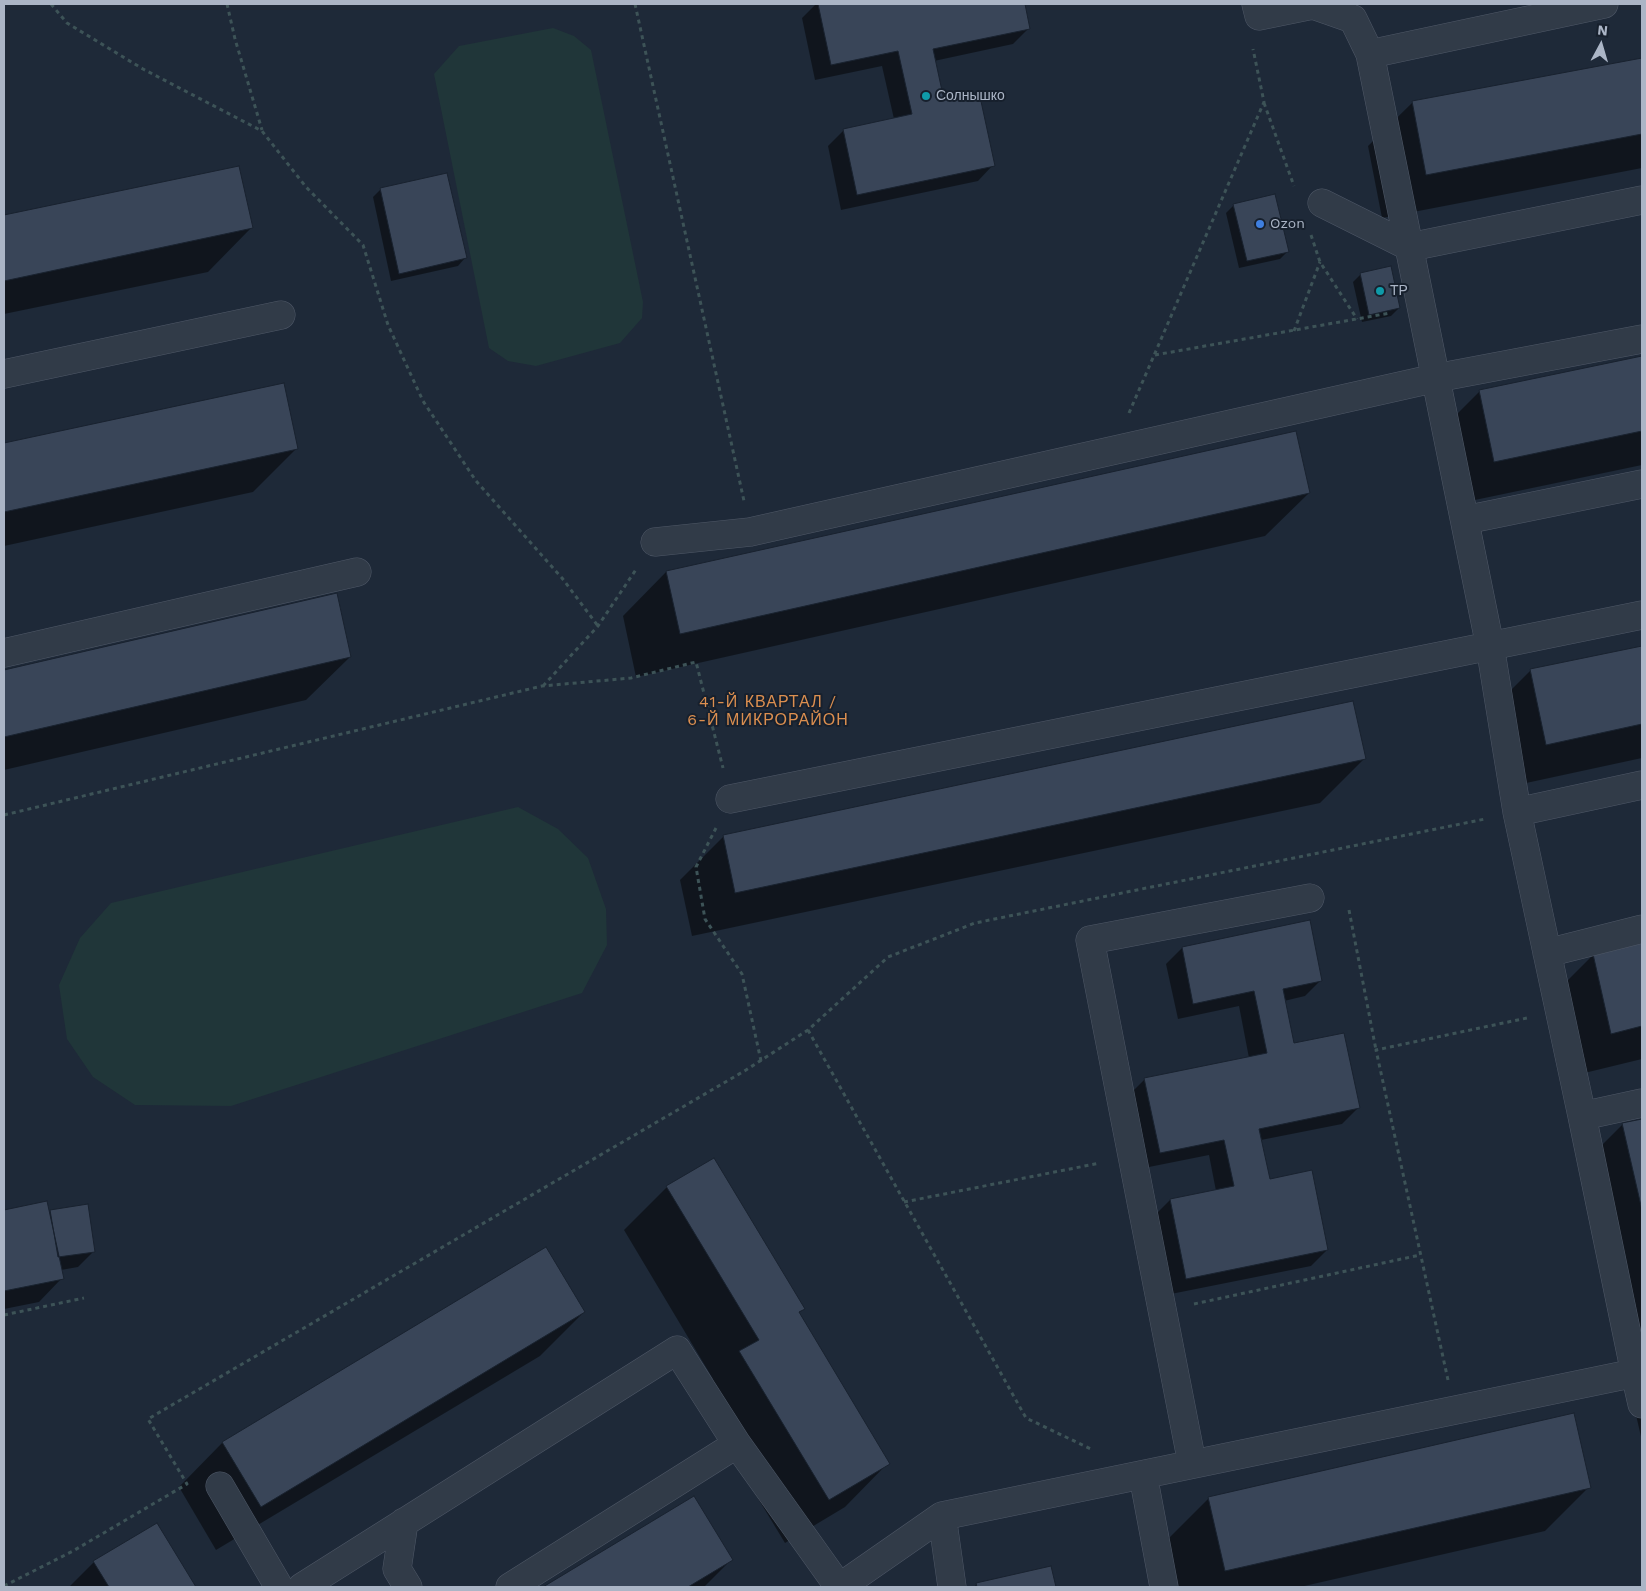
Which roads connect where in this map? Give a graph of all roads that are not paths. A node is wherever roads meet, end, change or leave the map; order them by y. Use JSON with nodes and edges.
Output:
{"nodes":[{"id":1,"x":1256,"y":4,"type":"edge"},
{"id":2,"x":1604,"y":4,"type":"edge"},
{"id":3,"x":1370,"y":54,"type":"junction"},
{"id":4,"x":1642,"y":200,"type":"edge"},
{"id":5,"x":1322,"y":203,"type":"dead end"},
{"id":6,"x":1410,"y":247,"type":"junction"},
{"id":7,"x":281,"y":316,"type":"dead end"},
{"id":8,"x":1642,"y":339,"type":"edge"},
{"id":9,"x":4,"y":374,"type":"edge"},
{"id":10,"x":1436,"y":378,"type":"junction"},
{"id":11,"x":1642,"y":484,"type":"edge"},
{"id":12,"x":1465,"y":520,"type":"junction"},
{"id":13,"x":655,"y":542,"type":"road end"},
{"id":14,"x":357,"y":572,"type":"dead end"},
{"id":15,"x":1642,"y":615,"type":"edge"},
{"id":16,"x":1490,"y":646,"type":"junction"},
{"id":17,"x":4,"y":653,"type":"edge"},
{"id":18,"x":1642,"y":785,"type":"edge"},
{"id":19,"x":730,"y":799,"type":"road end"},
{"id":20,"x":1517,"y":812,"type":"junction"},
{"id":21,"x":1310,"y":898,"type":"dead end"},
{"id":22,"x":1642,"y":929,"type":"edge"},
{"id":23,"x":1547,"y":953,"type":"junction"},
{"id":24,"x":1642,"y":1103,"type":"edge"},
{"id":25,"x":1582,"y":1116,"type":"junction"},
{"id":26,"x":1635,"y":1373,"type":"junction"},
{"id":27,"x":1642,"y":1404,"type":"edge"},
{"id":28,"x":737,"y":1444,"type":"junction"},
{"id":29,"x":1192,"y":1463,"type":"junction"},
{"id":30,"x":1143,"y":1475,"type":"junction"},
{"id":31,"x":220,"y":1486,"type":"dead end"},
{"id":32,"x":942,"y":1516,"type":"junction"},
{"id":33,"x":404,"y":1522,"type":"junction"},
{"id":34,"x":279,"y":1587,"type":"edge"},
{"id":35,"x":302,"y":1587,"type":"edge"},
{"id":36,"x":408,"y":1587,"type":"edge"},
{"id":37,"x":510,"y":1587,"type":"edge"},
{"id":38,"x":840,"y":1587,"type":"edge"},
{"id":39,"x":952,"y":1587,"type":"edge"},
{"id":40,"x":1164,"y":1587,"type":"edge"}],
"edges":[{"from":1,"to":3,"type":"lane"},
{"from":2,"to":3,"type":"lane"},
{"from":3,"to":6,"type":"lane"},
{"from":4,"to":6,"type":"lane"},
{"from":5,"to":6,"type":"lane"},
{"from":6,"to":10,"type":"lane"},
{"from":7,"to":9,"type":"lane"},
{"from":8,"to":10,"type":"lane"},
{"from":10,"to":12,"type":"lane"},
{"from":10,"to":13,"type":"lane"},
{"from":11,"to":12,"type":"lane"},
{"from":12,"to":16,"type":"lane"},
{"from":14,"to":17,"type":"lane"},
{"from":15,"to":16,"type":"lane"},
{"from":16,"to":19,"type":"lane"},
{"from":16,"to":20,"type":"lane"},
{"from":18,"to":20,"type":"lane"},
{"from":20,"to":23,"type":"lane"},
{"from":21,"to":29,"type":"lane"},
{"from":22,"to":23,"type":"lane"},
{"from":23,"to":25,"type":"lane"},
{"from":24,"to":25,"type":"lane"},
{"from":25,"to":26,"type":"lane"},
{"from":26,"to":27,"type":"lane"},
{"from":26,"to":29,"type":"lane"},
{"from":28,"to":33,"type":"lane"},
{"from":28,"to":37,"type":"lane"},
{"from":28,"to":38,"type":"lane"},
{"from":29,"to":30,"type":"lane"},
{"from":30,"to":32,"type":"lane"},
{"from":30,"to":40,"type":"lane"},
{"from":31,"to":34,"type":"lane"},
{"from":32,"to":38,"type":"lane"},
{"from":32,"to":39,"type":"lane"},
{"from":33,"to":35,"type":"lane"},
{"from":33,"to":36,"type":"lane"}]}
